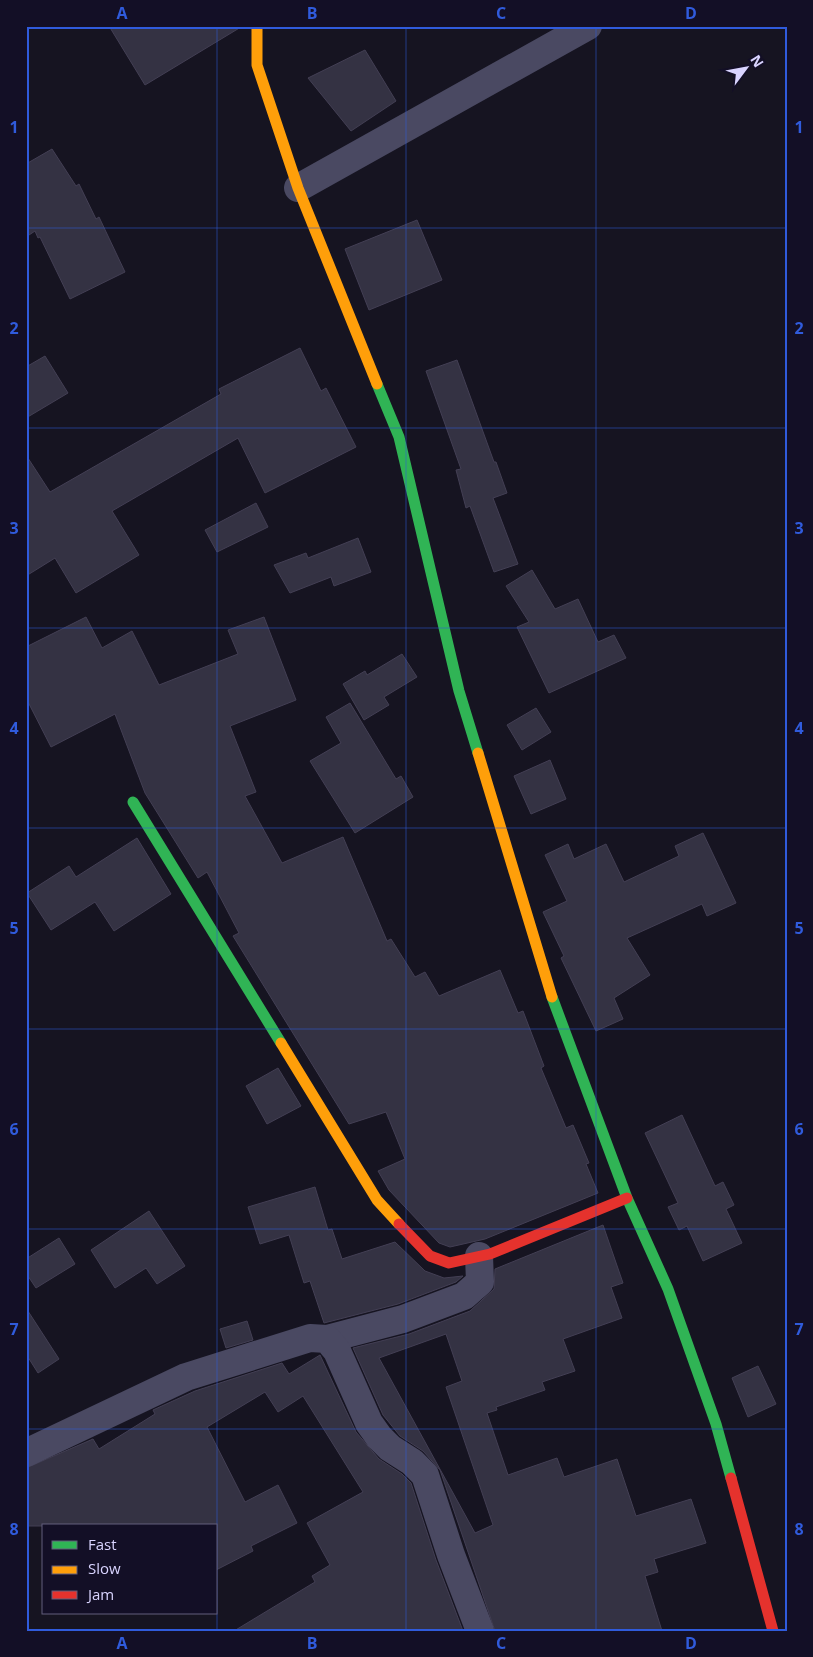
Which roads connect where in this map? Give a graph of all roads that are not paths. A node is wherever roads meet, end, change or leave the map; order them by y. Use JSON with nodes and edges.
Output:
{"nodes":[{"id":1,"x":257,"y":26,"type":"edge"},
{"id":2,"x":588,"y":26,"type":"edge"},
{"id":3,"x":298,"y":188,"type":"junction"},
{"id":4,"x":133,"y":802,"type":"dead end"},
{"id":5,"x":627,"y":1198,"type":"junction"},
{"id":6,"x":479,"y":1256,"type":"junction"},
{"id":7,"x":327,"y":1339,"type":"junction"},
{"id":8,"x":26,"y":1453,"type":"edge"},
{"id":9,"x":480,"y":1631,"type":"edge"},
{"id":10,"x":773,"y":1631,"type":"edge"}],
"edges":[{"from":1,"to":3,"type":"street"},
{"from":2,"to":3,"type":"street"},
{"from":3,"to":5,"type":"street"},
{"from":4,"to":6,"type":"street"},
{"from":5,"to":6,"type":"street"},
{"from":5,"to":10,"type":"street"},
{"from":6,"to":7,"type":"street"},
{"from":7,"to":8,"type":"street"},
{"from":7,"to":9,"type":"street"}]}
